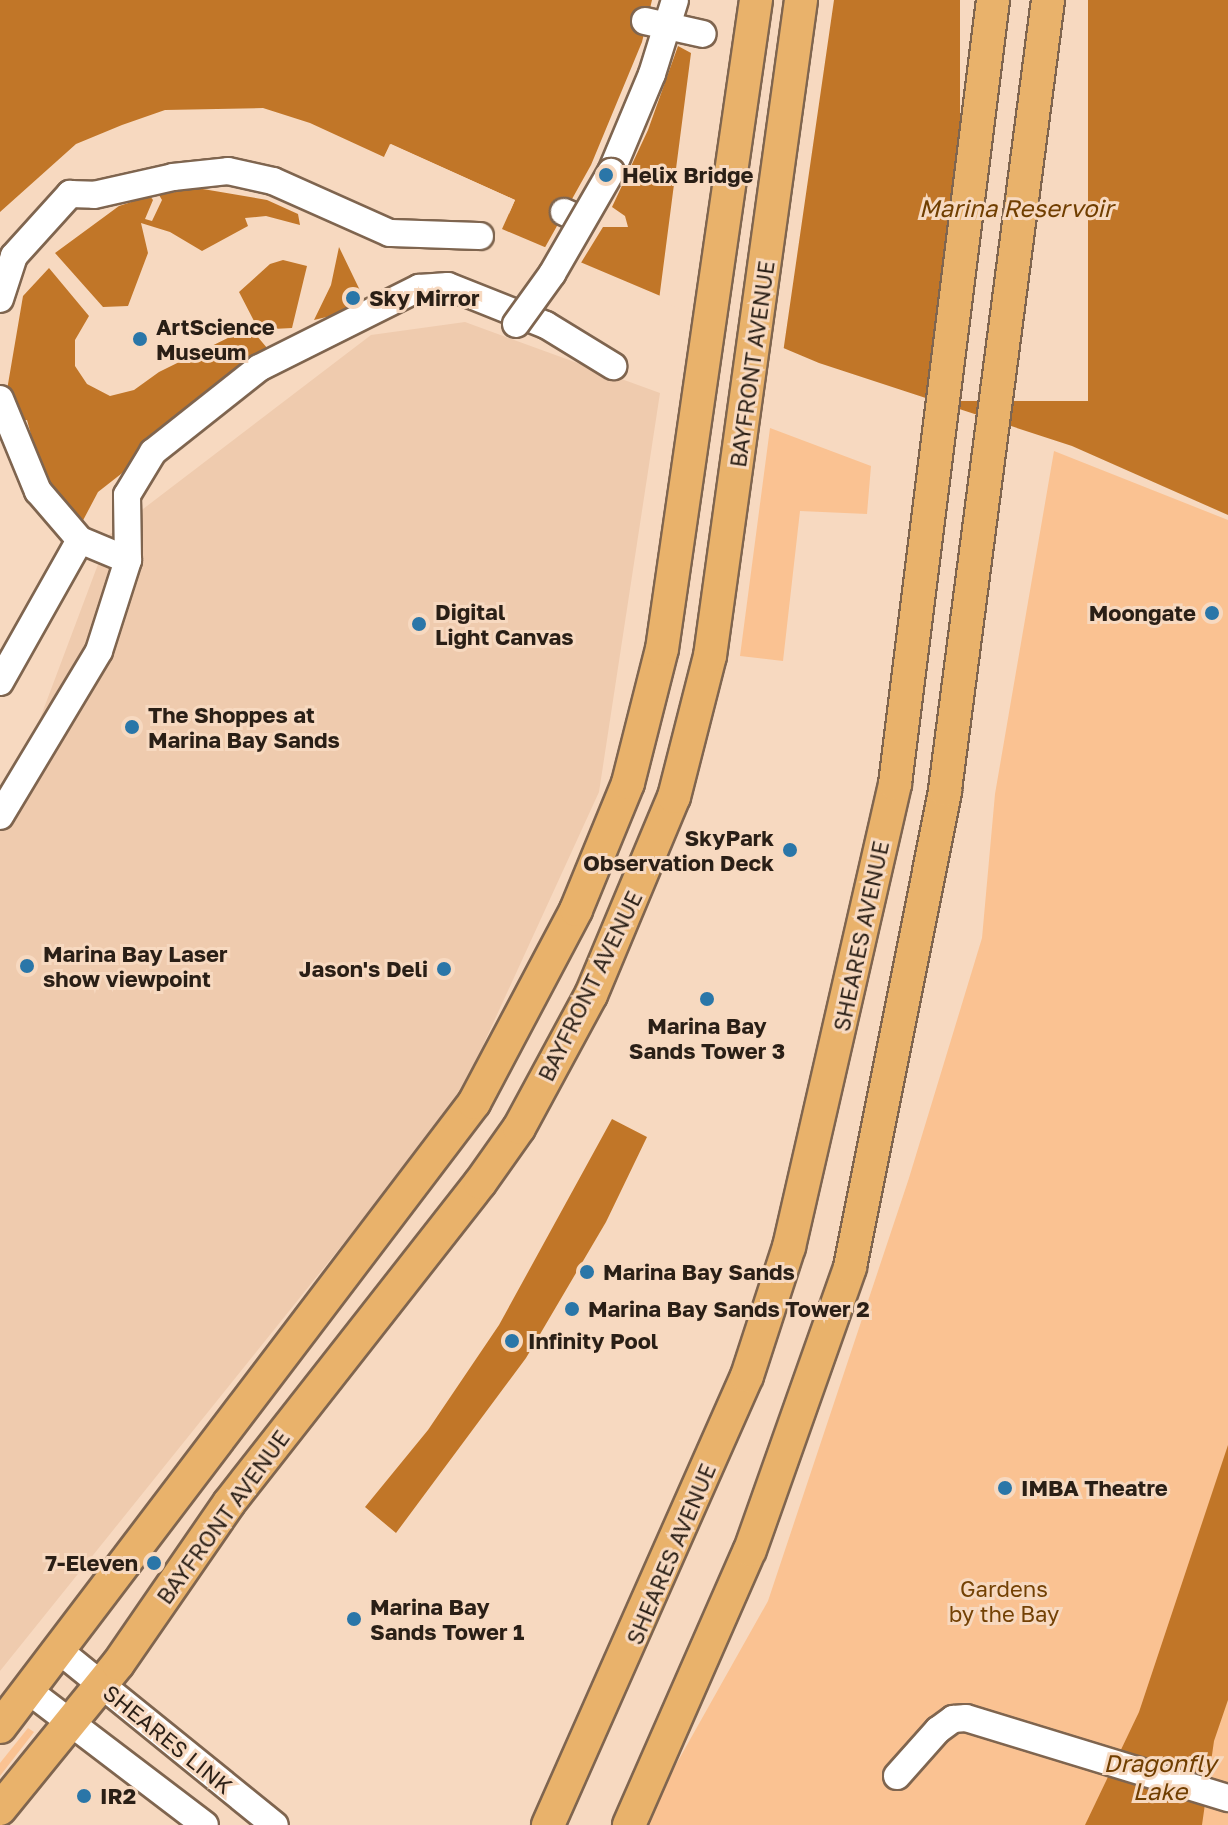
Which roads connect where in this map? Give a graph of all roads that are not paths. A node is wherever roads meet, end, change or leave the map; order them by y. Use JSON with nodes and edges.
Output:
{"nodes":[{"id":1,"x":675,"y":0,"type":"edge"},
{"id":2,"x":756,"y":0,"type":"edge"},
{"id":3,"x":801,"y":0,"type":"edge"},
{"id":4,"x":993,"y":0,"type":"edge"},
{"id":5,"x":1048,"y":0,"type":"edge"},
{"id":6,"x":656,"y":24,"type":"junction"},
{"id":7,"x":703,"y":34,"type":"dead end"},
{"id":8,"x":480,"y":236,"type":"dead end"},
{"id":9,"x":0,"y":299,"type":"edge"},
{"id":10,"x":516,"y":324,"type":"dead end"},
{"id":11,"x":613,"y":366,"type":"dead end"},
{"id":12,"x":0,"y":399,"type":"edge"},
{"id":13,"x":80,"y":540,"type":"junction"},
{"id":14,"x":128,"y":560,"type":"junction"},
{"id":15,"x":0,"y":682,"type":"edge"},
{"id":16,"x":0,"y":816,"type":"edge"},
{"id":17,"x":61,"y":1652,"type":"junction"},
{"id":18,"x":102,"y":1685,"type":"junction"},
{"id":19,"x":29,"y":1691,"type":"junction"},
{"id":20,"x":70,"y":1723,"type":"junction"},
{"id":21,"x":0,"y":1727,"type":"edge"},
{"id":22,"x":897,"y":1776,"type":"dead end"},
{"id":23,"x":1228,"y":1798,"type":"edge"},
{"id":24,"x":0,"y":1809,"type":"edge"},
{"id":25,"x":205,"y":1825,"type":"edge"},
{"id":26,"x":275,"y":1825,"type":"edge"},
{"id":27,"x":548,"y":1825,"type":"edge"},
{"id":28,"x":629,"y":1825,"type":"edge"}],
"edges":[{"from":1,"to":6,"type":"street"},
{"from":2,"to":17,"type":"main road","name":"BAYFRONT AVENUE"},
{"from":3,"to":18,"type":"main road","name":"BAYFRONT AVENUE"},
{"from":4,"to":27,"type":"main road","name":"SHEARES AVENUE"},
{"from":5,"to":28,"type":"main road"},
{"from":6,"to":7,"type":"street"},
{"from":6,"to":10,"type":"street","bridge":true},
{"from":8,"to":9,"type":"street"},
{"from":11,"to":14,"type":"street"},
{"from":12,"to":13,"type":"street"},
{"from":13,"to":14,"type":"street"},
{"from":13,"to":15,"type":"street"},
{"from":14,"to":16,"type":"street"},
{"from":17,"to":18,"type":"street","name":"SHEARES LINK"},
{"from":17,"to":19,"type":"main road","name":"BAYFRONT AVENUE"},
{"from":18,"to":20,"type":"main road","name":"BAYFRONT AVENUE"},
{"from":18,"to":26,"type":"street","name":"SHEARES LINK"},
{"from":19,"to":20,"type":"street","name":"SHEARES LINK"},
{"from":19,"to":21,"type":"main road","name":"BAYFRONT AVENUE"},
{"from":20,"to":24,"type":"main road","name":"BAYFRONT AVENUE"},
{"from":20,"to":25,"type":"street","name":"SHEARES LINK"},
{"from":22,"to":23,"type":"street"}]}
